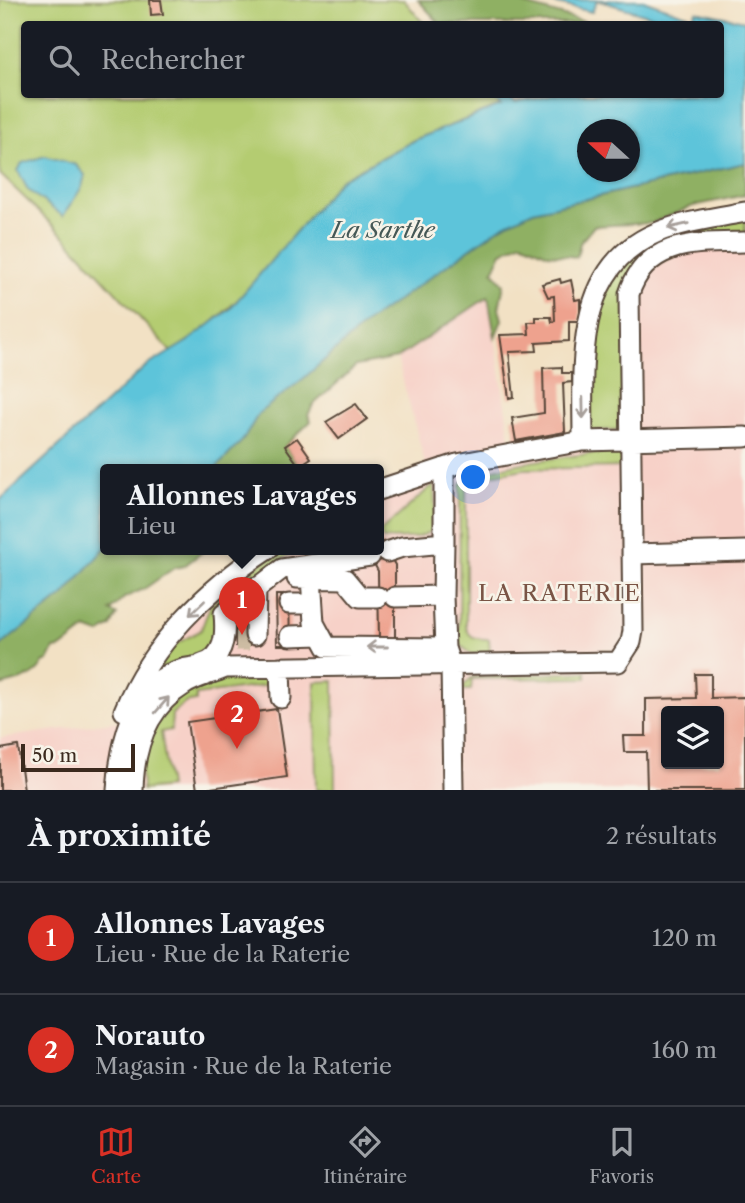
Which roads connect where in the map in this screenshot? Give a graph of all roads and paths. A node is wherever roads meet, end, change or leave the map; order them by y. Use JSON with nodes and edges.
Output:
{"nodes":[{"id":1,"x":745,"y":212,"type":"edge"},
{"id":2,"x":745,"y":242,"type":"edge"},
{"id":3,"x":745,"y":437,"type":"edge"},
{"id":4,"x":632,"y":439,"type":"junction"},
{"id":5,"x":583,"y":440,"type":"junction"},
{"id":6,"x":444,"y":468,"type":"junction"},
{"id":7,"x":384,"y":488,"type":"edge"},
{"id":8,"x":444,"y":543,"type":"junction"},
{"id":9,"x":745,"y":551,"type":"edge"},
{"id":10,"x":384,"y":552,"type":"edge"},
{"id":11,"x":632,"y":554,"type":"junction"},
{"id":12,"x":260,"y":555,"type":"edge"},
{"id":13,"x":372,"y":555,"type":"edge"},
{"id":14,"x":311,"y":577,"type":"junction"},
{"id":15,"x":260,"y":590,"type":"junction"},
{"id":16,"x":443,"y":597,"type":"junction"},
{"id":17,"x":312,"y":604,"type":"junction"},
{"id":18,"x":239,"y":635,"type":"junction"},
{"id":19,"x":320,"y":635,"type":"junction"},
{"id":20,"x":448,"y":657,"type":"junction"},
{"id":21,"x":202,"y":664,"type":"junction"},
{"id":22,"x":280,"y":667,"type":"junction"},
{"id":23,"x":225,"y":668,"type":"junction"},
{"id":24,"x":281,"y":698,"type":"dead end"},
{"id":25,"x":119,"y":788,"type":"edge"},
{"id":26,"x":453,"y":790,"type":"edge"}],
"edges":[{"from":1,"to":5,"type":"street","one_way":true},
{"from":2,"to":4,"type":"street"},
{"from":3,"to":4,"type":"street"},
{"from":4,"to":5,"type":"street"},
{"from":4,"to":11,"type":"street"},
{"from":5,"to":6,"type":"street"},
{"from":6,"to":7,"type":"street"},
{"from":6,"to":8,"type":"street"},
{"from":8,"to":10,"type":"street"},
{"from":8,"to":16,"type":"street"},
{"from":9,"to":11,"type":"street"},
{"from":11,"to":20,"type":"street"},
{"from":12,"to":25,"type":"street","one_way":true},
{"from":13,"to":15,"type":"street"},
{"from":14,"to":15,"type":"street"},
{"from":14,"to":16,"type":"street"},
{"from":14,"to":17,"type":"street"},
{"from":15,"to":17,"type":"street"},
{"from":15,"to":18,"type":"street"},
{"from":15,"to":18,"type":"street"},
{"from":16,"to":20,"type":"street"},
{"from":17,"to":19,"type":"street"},
{"from":18,"to":19,"type":"street"},
{"from":18,"to":21,"type":"street"},
{"from":20,"to":19,"type":"street","one_way":true},
{"from":20,"to":22,"type":"street"},
{"from":20,"to":26,"type":"street"},
{"from":21,"to":23,"type":"street"},
{"from":21,"to":25,"type":"street"},
{"from":22,"to":23,"type":"street"},
{"from":22,"to":24,"type":"street"},
{"from":25,"to":23,"type":"street","one_way":true}]}
